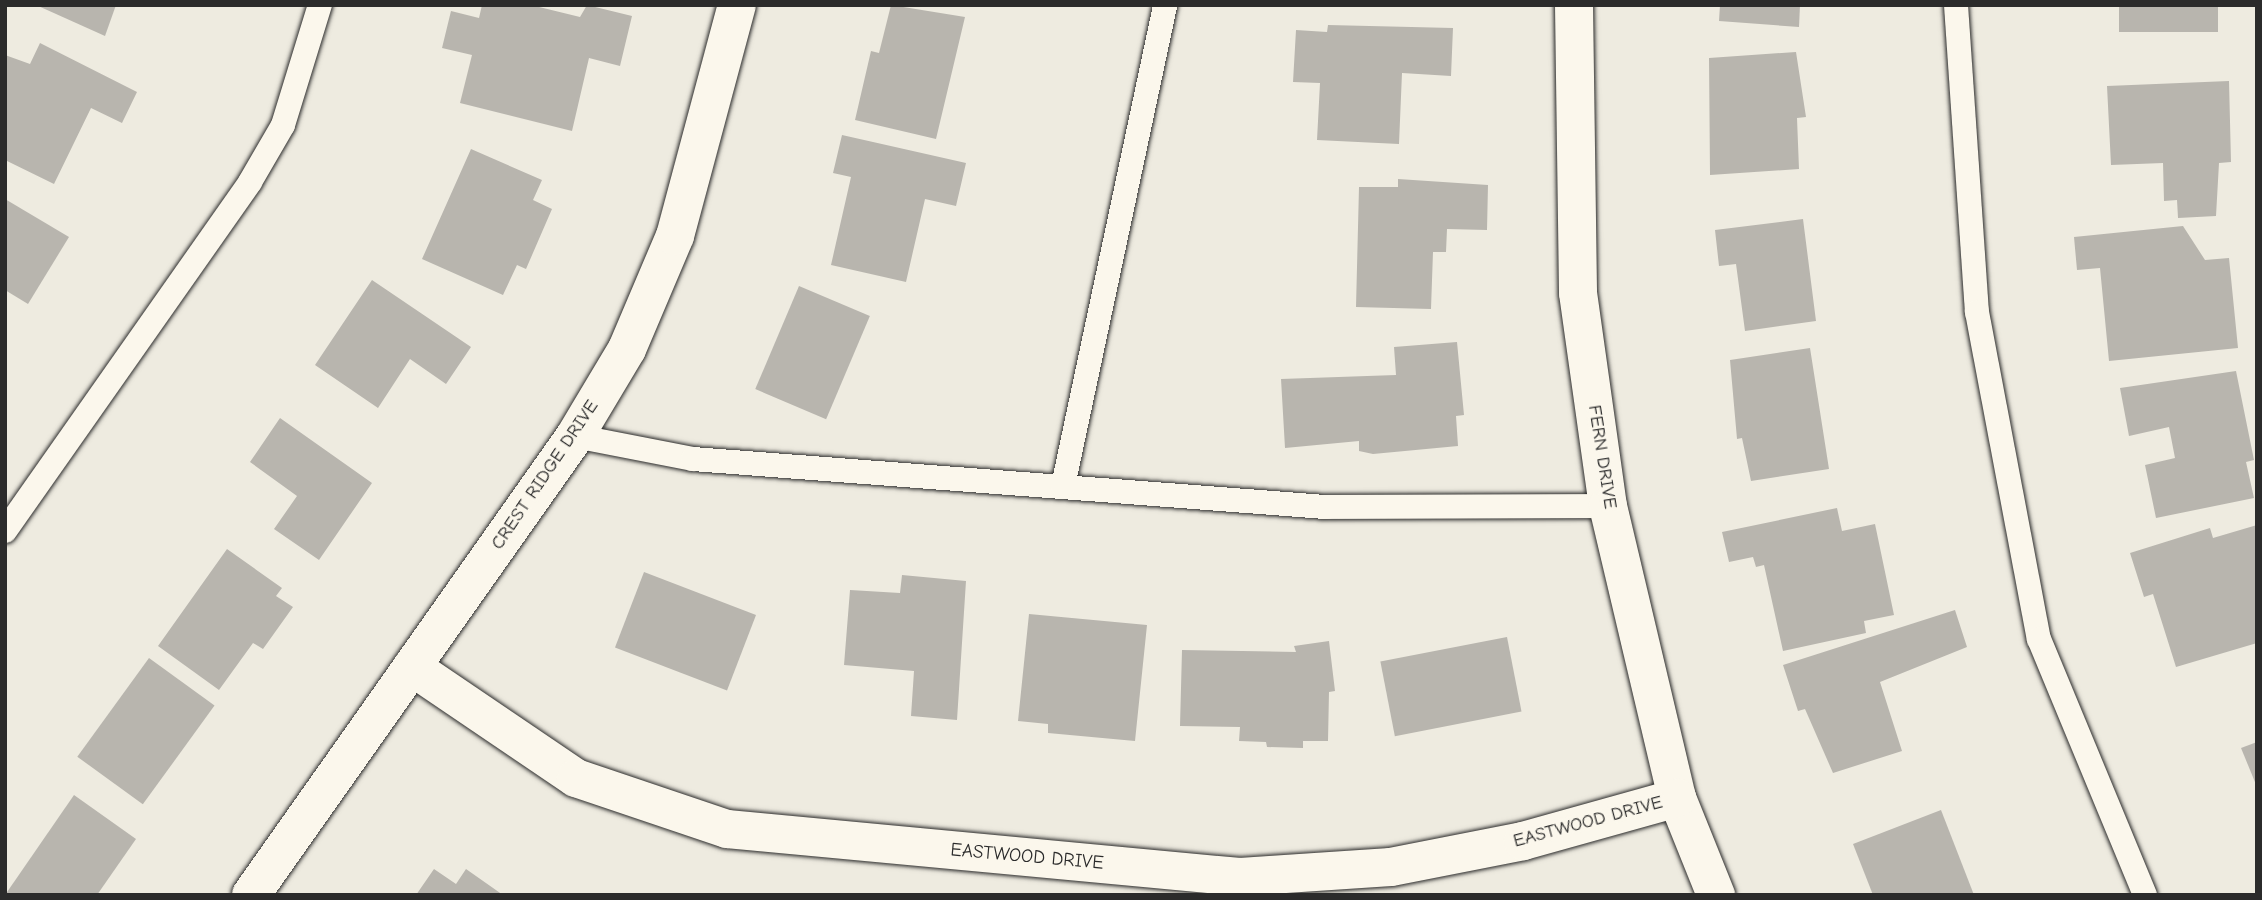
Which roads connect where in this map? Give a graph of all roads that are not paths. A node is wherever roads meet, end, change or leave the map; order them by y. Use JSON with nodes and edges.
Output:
{"nodes":[{"id":1,"x":320,"y":5,"type":"edge"},
{"id":2,"x":737,"y":5,"type":"edge"},
{"id":3,"x":1165,"y":5,"type":"edge"},
{"id":4,"x":1574,"y":5,"type":"edge"},
{"id":5,"x":1956,"y":5,"type":"edge"},
{"id":6,"x":575,"y":436,"type":"junction"},
{"id":7,"x":1063,"y":486,"type":"junction"},
{"id":8,"x":1608,"y":506,"type":"junction"},
{"id":9,"x":5,"y":531,"type":"edge"},
{"id":10,"x":412,"y":667,"type":"junction"},
{"id":11,"x":1677,"y":798,"type":"junction"},
{"id":12,"x":251,"y":895,"type":"edge"},
{"id":13,"x":1716,"y":895,"type":"edge"},
{"id":14,"x":2145,"y":895,"type":"edge"}],
"edges":[{"from":1,"to":9,"type":"lane"},
{"from":2,"to":6,"type":"street","name":"CREST RIDGE DRIVE"},
{"from":3,"to":7,"type":"lane"},
{"from":4,"to":8,"type":"street","name":"FERN DRIVE"},
{"from":5,"to":14,"type":"lane"},
{"from":6,"to":7,"type":"lane"},
{"from":6,"to":10,"type":"street","name":"CREST RIDGE DRIVE"},
{"from":7,"to":8,"type":"lane"},
{"from":8,"to":11,"type":"street","name":"FERN DRIVE"},
{"from":10,"to":11,"type":"street","name":"EASTWOOD DRIVE"},
{"from":10,"to":12,"type":"street","name":"CREST RIDGE DRIVE"},
{"from":11,"to":13,"type":"street","name":"FERN DRIVE"}]}
